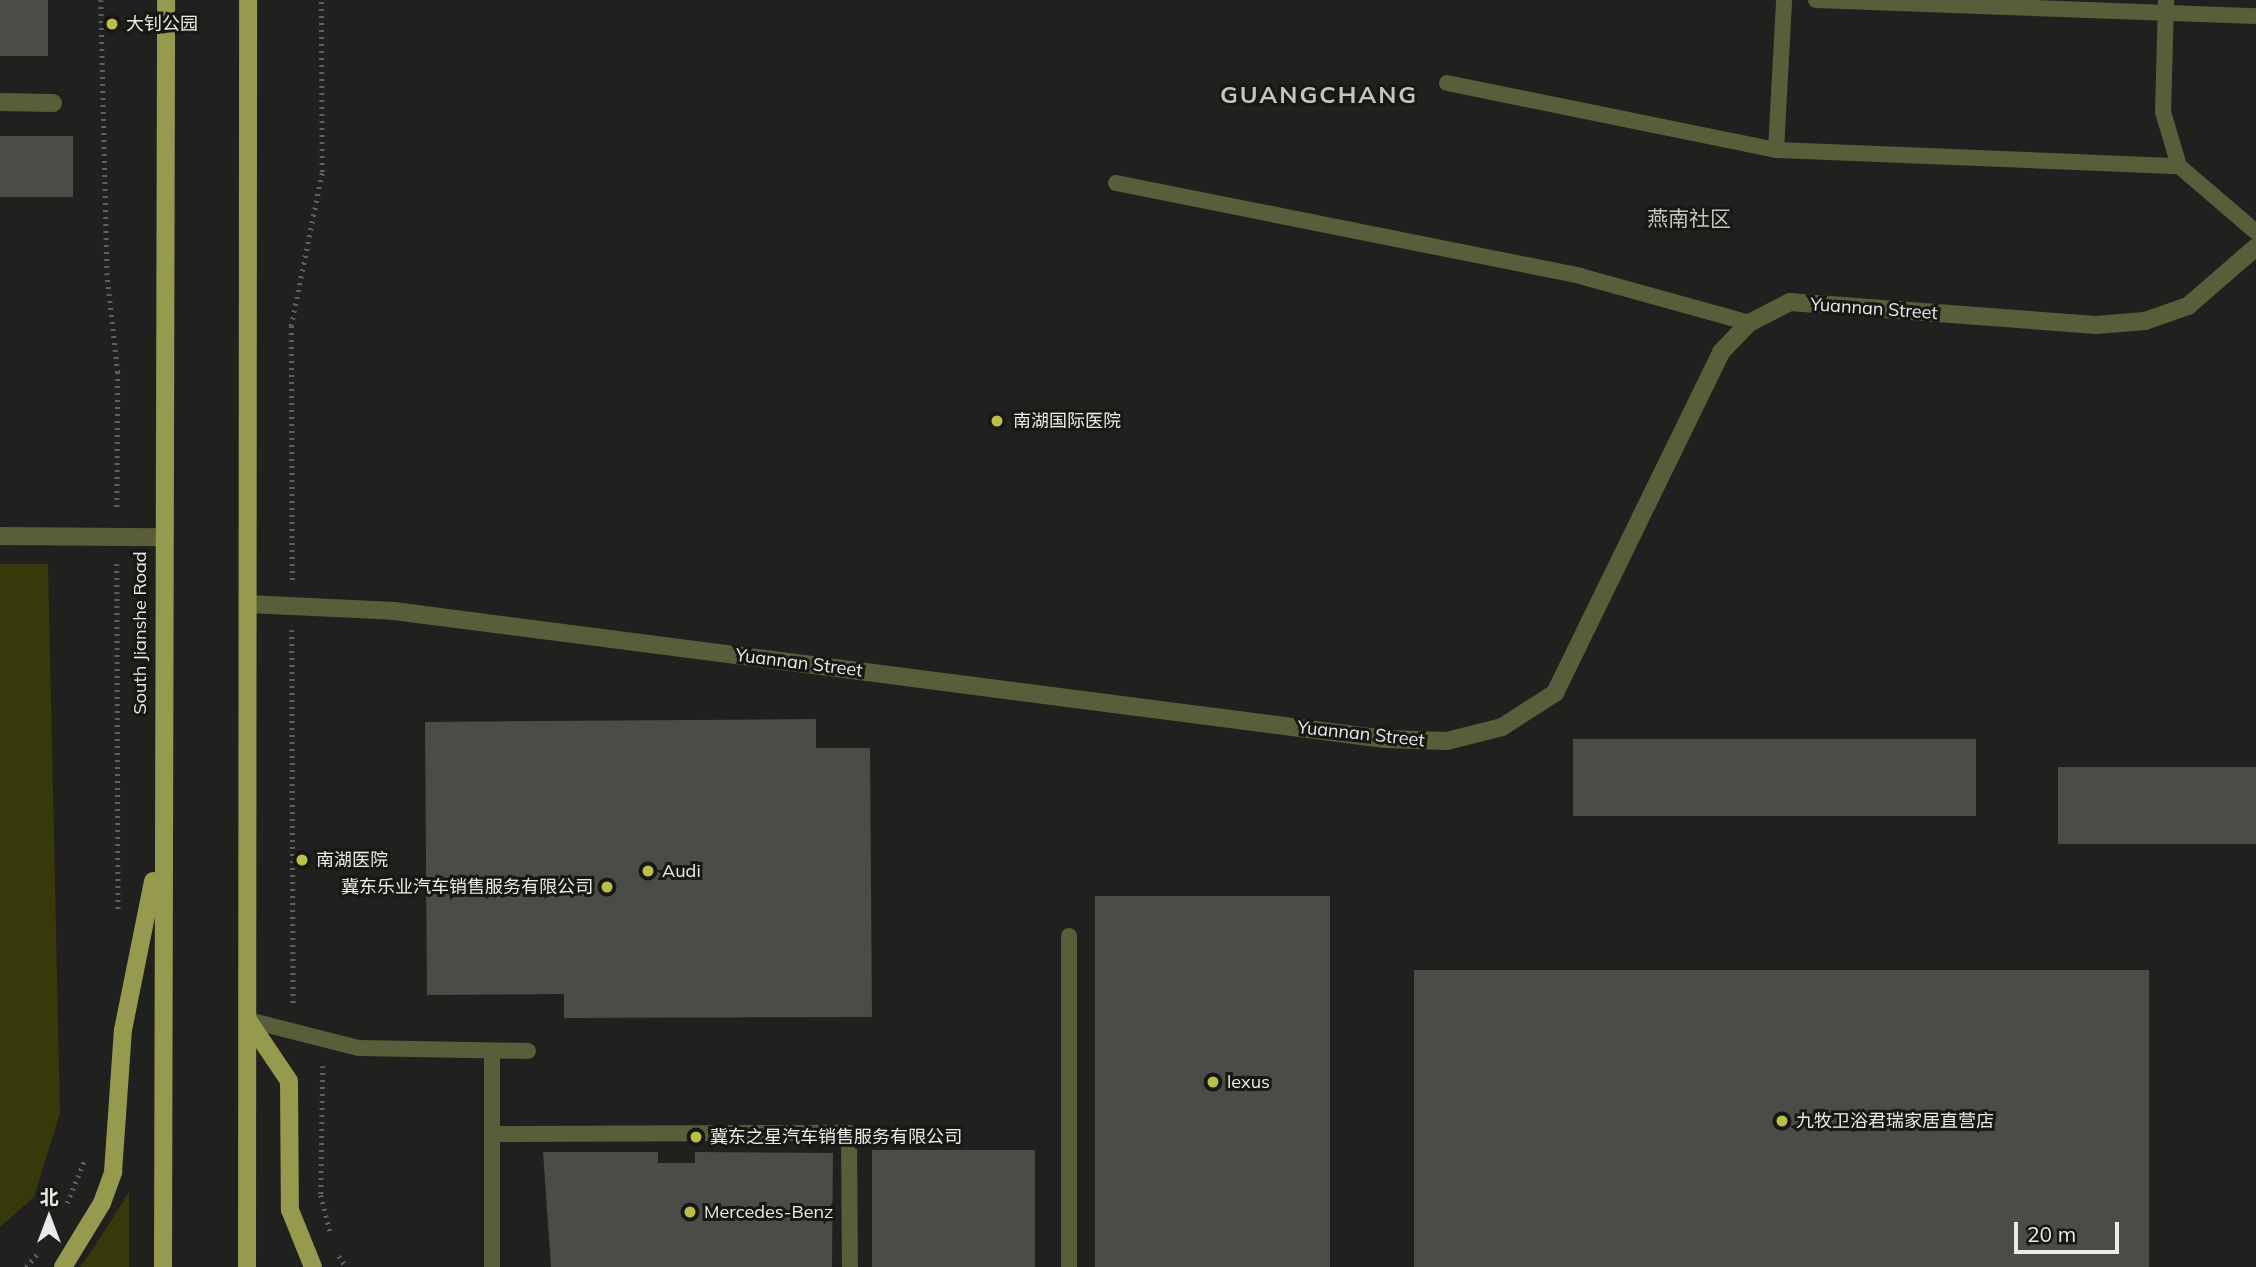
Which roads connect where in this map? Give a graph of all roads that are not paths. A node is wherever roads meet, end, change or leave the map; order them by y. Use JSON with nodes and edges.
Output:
{"nodes":[{"id":1,"x":166,"y":0,"type":"edge"},
{"id":2,"x":248,"y":0,"type":"edge"},
{"id":3,"x":1784,"y":0,"type":"edge"},
{"id":4,"x":1816,"y":0,"type":"edge"},
{"id":5,"x":2165,"y":6,"type":"edge"},
{"id":6,"x":2256,"y":16,"type":"edge"},
{"id":7,"x":1447,"y":83,"type":"dead end"},
{"id":8,"x":0,"y":102,"type":"edge"},
{"id":9,"x":53,"y":103,"type":"dead end"},
{"id":10,"x":1776,"y":150,"type":"junction"},
{"id":11,"x":2179,"y":166,"type":"junction"},
{"id":12,"x":1116,"y":183,"type":"dead end"},
{"id":13,"x":2256,"y":232,"type":"edge"},
{"id":14,"x":2256,"y":247,"type":"edge"},
{"id":15,"x":1749,"y":323,"type":"junction"},
{"id":16,"x":0,"y":536,"type":"edge"},
{"id":17,"x":162,"y":537,"type":"junction"},
{"id":18,"x":248,"y":604,"type":"junction"},
{"id":19,"x":160,"y":847,"type":"junction"},
{"id":20,"x":1069,"y":936,"type":"dead end"},
{"id":21,"x":248,"y":1020,"type":"junction"},
{"id":22,"x":492,"y":1051,"type":"junction"},
{"id":23,"x":528,"y":1051,"type":"dead end"},
{"id":24,"x":492,"y":1134,"type":"junction"},
{"id":25,"x":63,"y":1267,"type":"edge"},
{"id":26,"x":163,"y":1267,"type":"edge"},
{"id":27,"x":247,"y":1267,"type":"edge"},
{"id":28,"x":313,"y":1267,"type":"edge"},
{"id":29,"x":492,"y":1267,"type":"edge"},
{"id":30,"x":850,"y":1267,"type":"edge"},
{"id":31,"x":1069,"y":1267,"type":"edge"}],
"edges":[{"from":1,"to":17,"type":"main road","name":"South Jianshe Road"},
{"from":2,"to":18,"type":"main road"},
{"from":3,"to":10,"type":"lane"},
{"from":4,"to":5,"type":"lane"},
{"from":5,"to":6,"type":"lane"},
{"from":5,"to":11,"type":"lane"},
{"from":7,"to":10,"type":"lane"},
{"from":8,"to":9,"type":"street"},
{"from":10,"to":11,"type":"lane"},
{"from":11,"to":13,"type":"lane"},
{"from":12,"to":15,"type":"lane"},
{"from":14,"to":15,"type":"street","name":"Yuannan Street"},
{"from":15,"to":18,"type":"street","name":"Yuannan Street"},
{"from":16,"to":17,"type":"street"},
{"from":17,"to":19,"type":"main road","name":"South Jianshe Road"},
{"from":18,"to":21,"type":"main road"},
{"from":19,"to":25,"type":"main road"},
{"from":19,"to":26,"type":"main road","name":"South Jianshe Road"},
{"from":20,"to":31,"type":"lane"},
{"from":21,"to":22,"type":"lane"},
{"from":21,"to":27,"type":"main road"},
{"from":21,"to":28,"type":"main road"},
{"from":22,"to":23,"type":"lane"},
{"from":22,"to":24,"type":"lane"},
{"from":24,"to":29,"type":"lane"},
{"from":24,"to":30,"type":"lane"}]}
